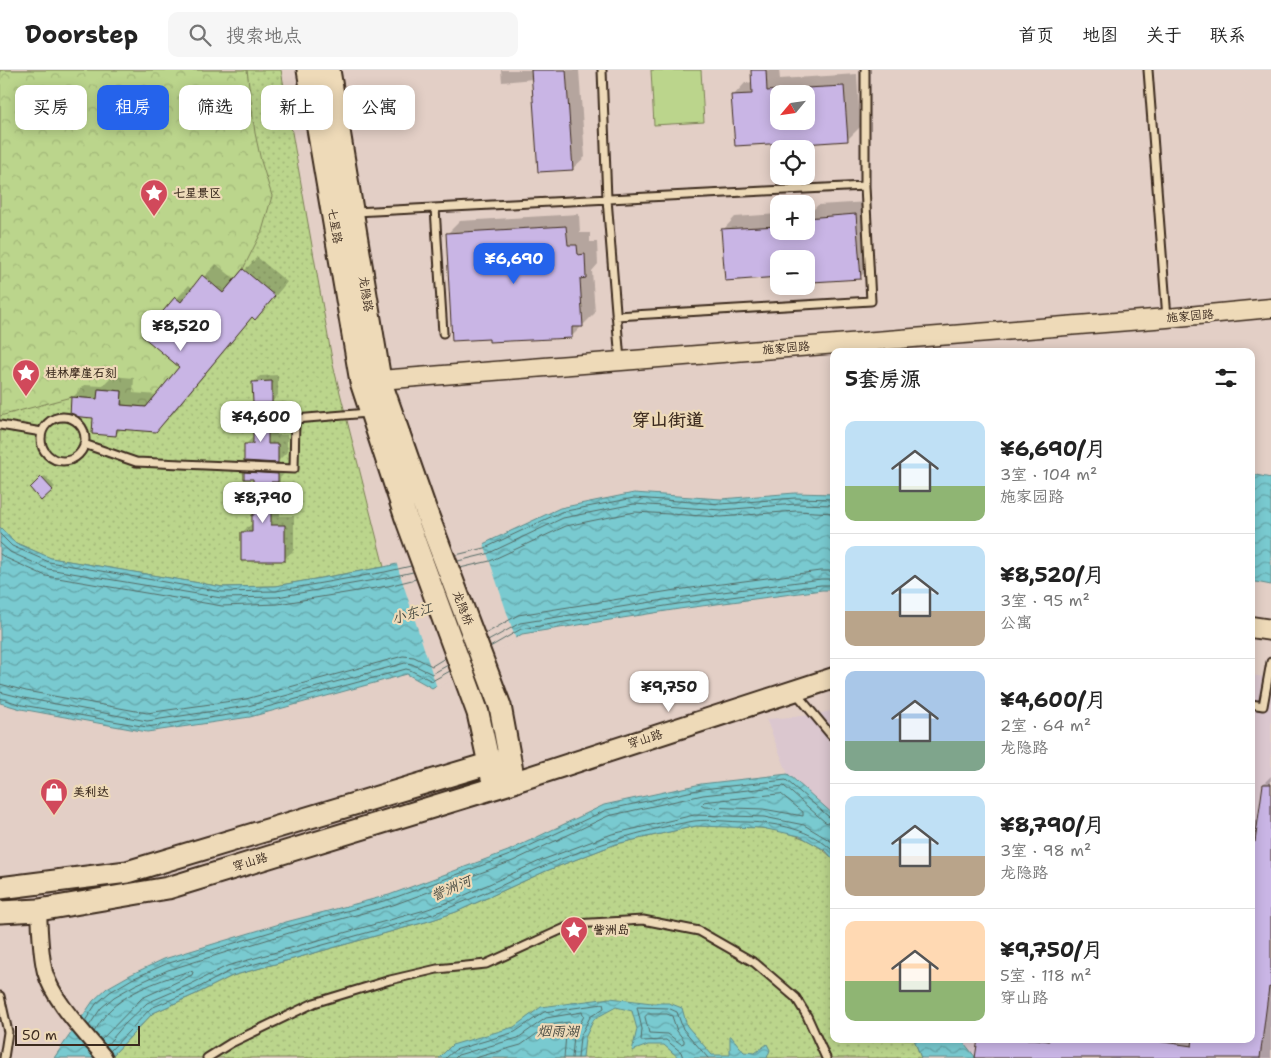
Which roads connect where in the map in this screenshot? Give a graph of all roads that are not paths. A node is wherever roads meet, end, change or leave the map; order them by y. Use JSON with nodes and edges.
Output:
{"nodes":[{"id":1,"x":308,"y":70,"type":"edge"},
{"id":2,"x":329,"y":70,"type":"edge"},
{"id":3,"x":602,"y":70,"type":"edge"},
{"id":4,"x":864,"y":70,"type":"edge"},
{"id":5,"x":1148,"y":70,"type":"edge"},
{"id":6,"x":865,"y":186,"type":"junction"},
{"id":7,"x":607,"y":199,"type":"junction"},
{"id":8,"x":435,"y":208,"type":"junction"},
{"id":9,"x":342,"y":212,"type":"junction"},
{"id":10,"x":1271,"y":308,"type":"edge"},
{"id":11,"x":616,"y":316,"type":"junction"},
{"id":12,"x":1167,"y":318,"type":"junction"},
{"id":13,"x":443,"y":333,"type":"dead end"},
{"id":14,"x":620,"y":362,"type":"junction"},
{"id":15,"x":370,"y":381,"type":"junction"},
{"id":16,"x":240,"y":409,"type":"dead end"},
{"id":17,"x":371,"y":412,"type":"junction"},
{"id":18,"x":295,"y":419,"type":"junction"},
{"id":19,"x":0,"y":426,"type":"edge"},
{"id":20,"x":42,"y":432,"type":"junction"},
{"id":21,"x":84,"y":444,"type":"junction"},
{"id":22,"x":416,"y":514,"type":"junction"},
{"id":23,"x":1255,"y":628,"type":"edge"},
{"id":24,"x":1271,"y":630,"type":"edge"},
{"id":25,"x":1271,"y":662,"type":"edge"},
{"id":26,"x":830,"y":679,"type":"edge"},
{"id":27,"x":794,"y":690,"type":"junction"},
{"id":28,"x":1255,"y":705,"type":"edge"},
{"id":29,"x":830,"y":734,"type":"edge"},
{"id":30,"x":509,"y":758,"type":"junction"},
{"id":31,"x":488,"y":765,"type":"junction"},
{"id":32,"x":504,"y":784,"type":"junction"},
{"id":33,"x":0,"y":888,"type":"edge"},
{"id":34,"x":39,"y":910,"type":"junction"},
{"id":35,"x":0,"y":912,"type":"edge"},
{"id":36,"x":0,"y":996,"type":"edge"},
{"id":37,"x":4,"y":1058,"type":"edge"},
{"id":38,"x":105,"y":1058,"type":"edge"},
{"id":39,"x":207,"y":1058,"type":"edge"},
{"id":40,"x":826,"y":1058,"type":"edge"}],
"edges":[{"from":1,"to":9,"type":"main road","name":"七星路"},
{"from":2,"to":9,"type":"main road","name":"龙隐路"},
{"from":3,"to":7,"type":"lane"},
{"from":4,"to":6,"type":"lane"},
{"from":5,"to":12,"type":"lane"},
{"from":6,"to":7,"type":"lane"},
{"from":6,"to":11,"type":"lane"},
{"from":7,"to":8,"type":"lane"},
{"from":7,"to":11,"type":"lane"},
{"from":8,"to":9,"type":"lane"},
{"from":8,"to":13,"type":"lane"},
{"from":9,"to":15,"type":"main road","name":"龙隐路"},
{"from":10,"to":12,"type":"street","name":"施家园路"},
{"from":11,"to":14,"type":"lane"},
{"from":12,"to":14,"type":"street","name":"施家园路"},
{"from":14,"to":15,"type":"street","name":"施家园路"},
{"from":15,"to":17,"type":"main road","name":"龙隐路"},
{"from":15,"to":22,"type":"main road","name":"龙隐路"},
{"from":16,"to":18,"type":"lane"},
{"from":17,"to":18,"type":"lane"},
{"from":17,"to":22,"type":"main road","name":"龙隐路"},
{"from":18,"to":21,"type":"lane"},
{"from":19,"to":20,"type":"lane"},
{"from":20,"to":21,"type":"lane"},
{"from":20,"to":21,"type":"lane"},
{"from":22,"to":30,"type":"main road","name":"龙隐桥"},
{"from":22,"to":31,"type":"main road","name":"龙隐桥"},
{"from":23,"to":24,"type":"main road"},
{"from":25,"to":28,"type":"lane"},
{"from":26,"to":27,"type":"main road","name":"穿山路"},
{"from":27,"to":29,"type":"lane"},
{"from":27,"to":32,"type":"main road","name":"穿山路"},
{"from":30,"to":31,"type":"main road","name":"穿山路"},
{"from":30,"to":32,"type":"main road"},
{"from":31,"to":32,"type":"main road"},
{"from":31,"to":33,"type":"main road","name":"穿山路"},
{"from":32,"to":34,"type":"main road","name":"穿山路"},
{"from":34,"to":35,"type":"main road","name":"穿山路"},
{"from":34,"to":38,"type":"street"},
{"from":36,"to":37,"type":"lane"},
{"from":39,"to":40,"type":"lane"}]}
